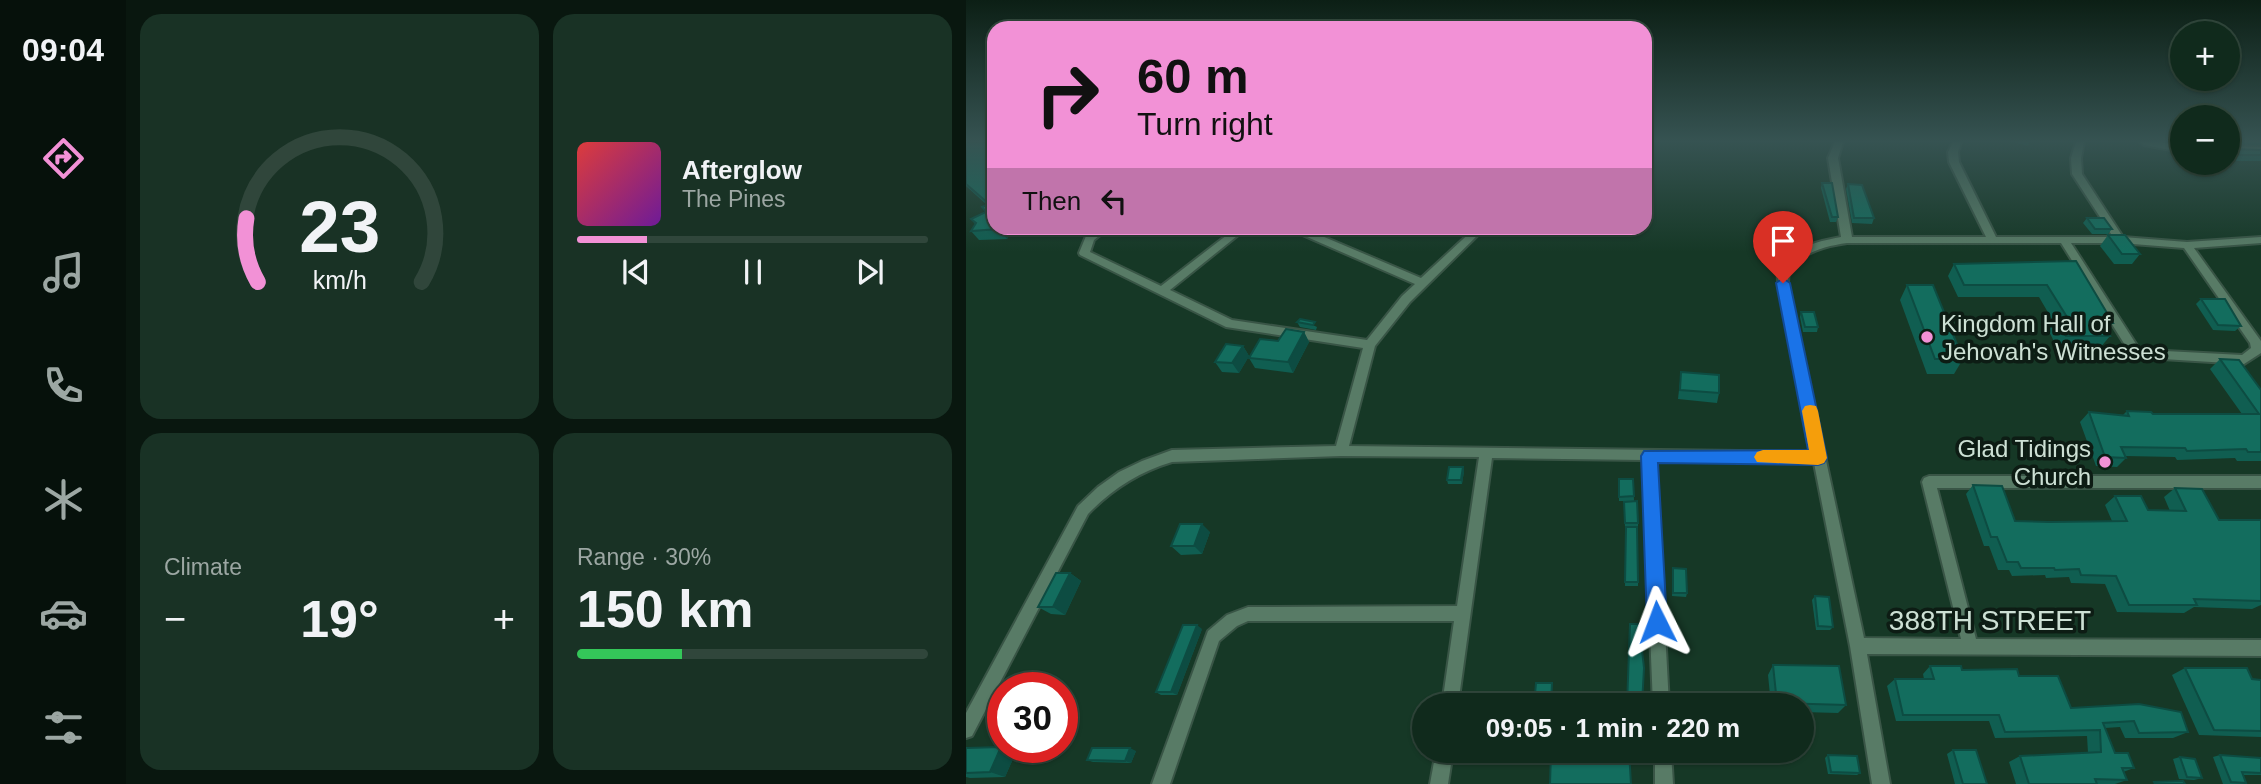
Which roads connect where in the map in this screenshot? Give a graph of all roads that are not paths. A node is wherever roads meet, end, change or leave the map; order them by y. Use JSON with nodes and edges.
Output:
{"nodes":[{"id":1,"x":1837,"y":179,"type":"edge"},
{"id":2,"x":1962,"y":179,"type":"edge"},
{"id":3,"x":2080,"y":179,"type":"edge"},
{"id":4,"x":1094,"y":235,"type":"edge"},
{"id":5,"x":1233,"y":235,"type":"edge"},
{"id":6,"x":1312,"y":235,"type":"edge"},
{"id":7,"x":1473,"y":235,"type":"edge"},
{"id":8,"x":1847,"y":240,"type":"junction"},
{"id":9,"x":1993,"y":240,"type":"junction"},
{"id":10,"x":2120,"y":240,"type":"junction"},
{"id":11,"x":2261,"y":240,"type":"edge"},
{"id":12,"x":2065,"y":242,"type":"junction"},
{"id":13,"x":2187,"y":245,"type":"junction"},
{"id":14,"x":1422,"y":283,"type":"junction"},
{"id":15,"x":1162,"y":291,"type":"junction"},
{"id":16,"x":1370,"y":345,"type":"junction"},
{"id":17,"x":1341,"y":451,"type":"junction"},
{"id":18,"x":1486,"y":452,"type":"junction"},
{"id":19,"x":1650,"y":456,"type":"junction"},
{"id":20,"x":1818,"y":458,"type":"junction"},
{"id":21,"x":2261,"y":482,"type":"edge"},
{"id":22,"x":1463,"y":613,"type":"junction"},
{"id":23,"x":1970,"y":645,"type":"junction"},
{"id":24,"x":1858,"y":646,"type":"junction"},
{"id":25,"x":2261,"y":649,"type":"edge"},
{"id":26,"x":1452,"y":693,"type":"edge"},
{"id":27,"x":1660,"y":693,"type":"edge"},
{"id":28,"x":966,"y":730,"type":"edge"},
{"id":29,"x":1442,"y":763,"type":"edge"},
{"id":30,"x":1663,"y":763,"type":"edge"},
{"id":31,"x":1161,"y":784,"type":"edge"},
{"id":32,"x":1439,"y":784,"type":"edge"},
{"id":33,"x":1664,"y":784,"type":"edge"},
{"id":34,"x":1881,"y":784,"type":"edge"}],
"edges":[{"from":1,"to":8,"type":"street"},
{"from":2,"to":9,"type":"street"},
{"from":3,"to":10,"type":"street"},
{"from":4,"to":15,"type":"street"},
{"from":5,"to":15,"type":"street"},
{"from":6,"to":14,"type":"street"},
{"from":7,"to":14,"type":"street"},
{"from":8,"to":9,"type":"street"},
{"from":8,"to":20,"type":"street"},
{"from":9,"to":12,"type":"street"},
{"from":10,"to":12,"type":"street"},
{"from":10,"to":13,"type":"street"},
{"from":11,"to":13,"type":"street"},
{"from":12,"to":13,"type":"street"},
{"from":14,"to":16,"type":"street"},
{"from":15,"to":16,"type":"street"},
{"from":16,"to":17,"type":"street"},
{"from":17,"to":18,"type":"street"},
{"from":17,"to":28,"type":"street"},
{"from":18,"to":19,"type":"street"},
{"from":18,"to":22,"type":"street"},
{"from":19,"to":20,"type":"street"},
{"from":19,"to":27,"type":"street"},
{"from":20,"to":24,"type":"street"},
{"from":21,"to":23,"type":"street"},
{"from":22,"to":26,"type":"street"},
{"from":22,"to":31,"type":"street"},
{"from":23,"to":24,"type":"street","name":"388TH STREET"},
{"from":23,"to":25,"type":"street","name":"388TH STREET"},
{"from":24,"to":34,"type":"street","name":"388TH STREET"},
{"from":29,"to":32,"type":"street"},
{"from":30,"to":33,"type":"street"}]}
